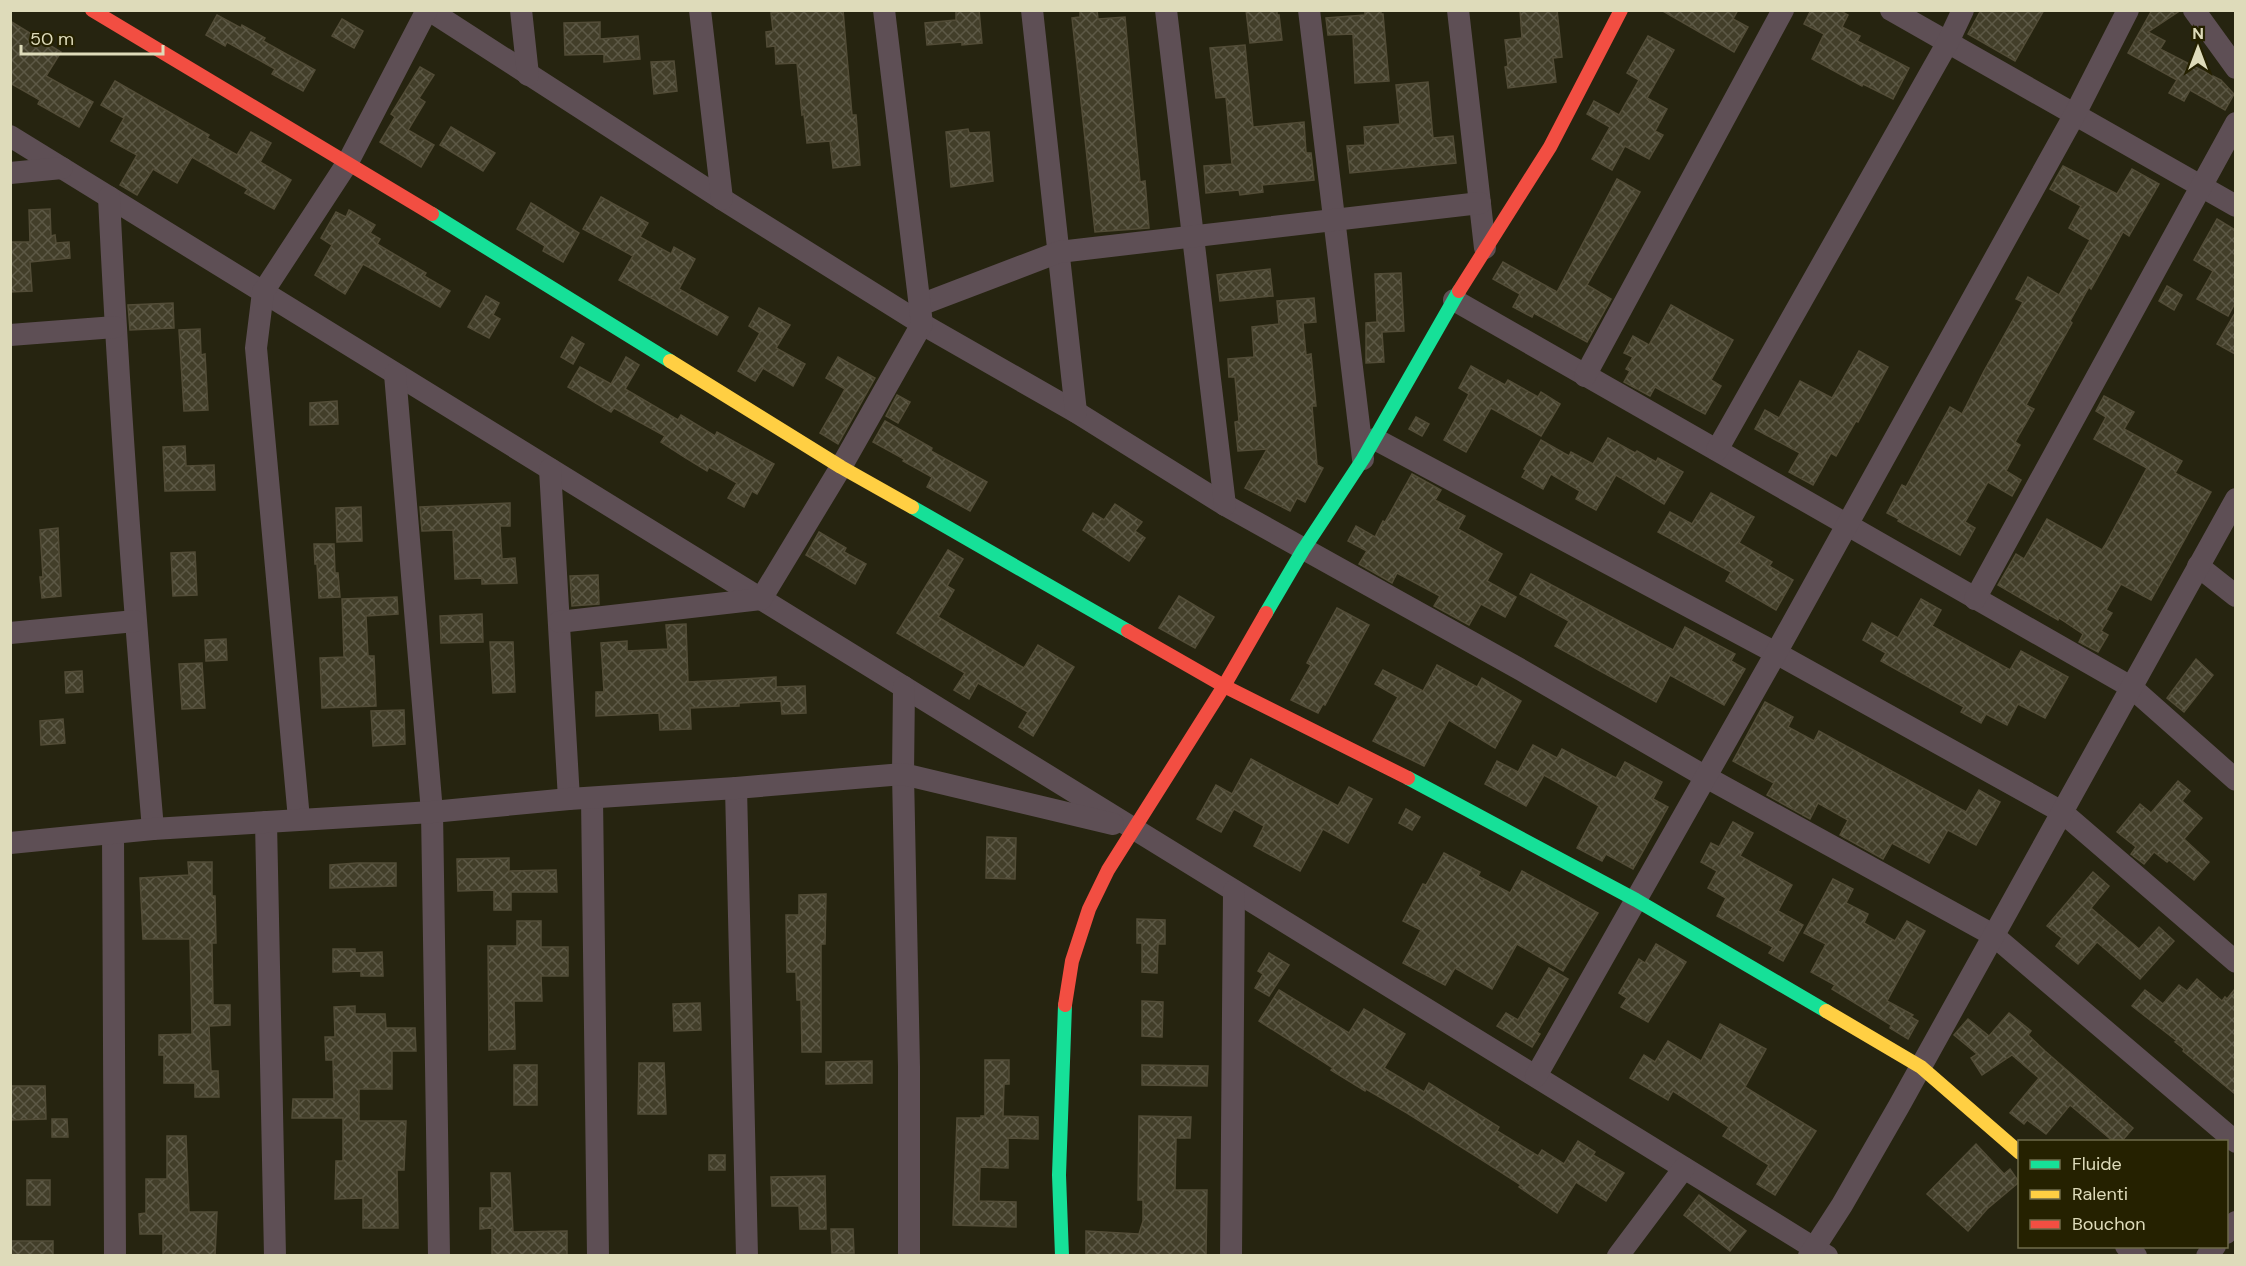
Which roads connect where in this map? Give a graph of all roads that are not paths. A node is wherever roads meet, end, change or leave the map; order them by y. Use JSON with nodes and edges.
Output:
{"nodes":[{"id":1,"x":92,"y":10,"type":"edge"},
{"id":2,"x":428,"y":10,"type":"edge"},
{"id":3,"x":521,"y":10,"type":"edge"},
{"id":4,"x":700,"y":10,"type":"edge"},
{"id":5,"x":884,"y":10,"type":"edge"},
{"id":6,"x":1032,"y":10,"type":"edge"},
{"id":7,"x":1166,"y":10,"type":"edge"},
{"id":8,"x":1309,"y":10,"type":"edge"},
{"id":9,"x":1458,"y":10,"type":"edge"},
{"id":10,"x":1621,"y":10,"type":"edge"},
{"id":11,"x":1783,"y":10,"type":"edge"},
{"id":12,"x":1891,"y":10,"type":"edge"},
{"id":13,"x":1963,"y":10,"type":"edge"},
{"id":14,"x":2127,"y":10,"type":"edge"},
{"id":15,"x":2194,"y":10,"type":"edge"},
{"id":16,"x":1948,"y":42,"type":"junction"},
{"id":17,"x":2235,"y":68,"type":"edge"},
{"id":18,"x":528,"y":75,"type":"junction"},
{"id":19,"x":2075,"y":114,"type":"junction"},
{"id":20,"x":2235,"y":123,"type":"edge"},
{"id":21,"x":10,"y":136,"type":"edge"},
{"id":22,"x":348,"y":162,"type":"junction"},
{"id":23,"x":62,"y":168,"type":"junction"},
{"id":24,"x":10,"y":173,"type":"edge"},
{"id":25,"x":2201,"y":186,"type":"junction"},
{"id":26,"x":109,"y":197,"type":"junction"},
{"id":27,"x":722,"y":199,"type":"junction"},
{"id":28,"x":1480,"y":203,"type":"junction"},
{"id":29,"x":2235,"y":206,"type":"edge"},
{"id":30,"x":1334,"y":220,"type":"junction"},
{"id":31,"x":1193,"y":236,"type":"junction"},
{"id":32,"x":1485,"y":248,"type":"junction"},
{"id":33,"x":1059,"y":252,"type":"junction"},
{"id":34,"x":263,"y":292,"type":"junction"},
{"id":35,"x":1454,"y":300,"type":"junction"},
{"id":36,"x":921,"y":314,"type":"junction"},
{"id":37,"x":115,"y":327,"type":"junction"},
{"id":38,"x":10,"y":335,"type":"edge"},
{"id":39,"x":395,"y":374,"type":"junction"},
{"id":40,"x":1585,"y":376,"type":"junction"},
{"id":41,"x":1076,"y":412,"type":"junction"},
{"id":42,"x":1375,"y":439,"type":"junction"},
{"id":43,"x":1717,"y":450,"type":"junction"},
{"id":44,"x":1363,"y":459,"type":"junction"},
{"id":45,"x":842,"y":467,"type":"junction"},
{"id":46,"x":550,"y":469,"type":"junction"},
{"id":47,"x":2235,"y":499,"type":"edge"},
{"id":48,"x":1225,"y":505,"type":"junction"},
{"id":49,"x":1846,"y":525,"type":"junction"},
{"id":50,"x":1303,"y":550,"type":"junction"},
{"id":51,"x":2198,"y":566,"type":"junction"},
{"id":52,"x":2235,"y":596,"type":"edge"},
{"id":53,"x":761,"y":599,"type":"junction"},
{"id":54,"x":1975,"y":599,"type":"junction"},
{"id":55,"x":135,"y":621,"type":"junction"},
{"id":56,"x":559,"y":622,"type":"junction"},
{"id":57,"x":10,"y":633,"type":"edge"},
{"id":58,"x":1776,"y":653,"type":"junction"},
{"id":59,"x":1224,"y":686,"type":"junction"},
{"id":60,"x":904,"y":687,"type":"junction"},
{"id":61,"x":2131,"y":687,"type":"junction"},
{"id":62,"x":903,"y":774,"type":"junction"},
{"id":63,"x":1706,"y":777,"type":"junction"},
{"id":64,"x":2235,"y":780,"type":"edge"},
{"id":65,"x":736,"y":788,"type":"junction"},
{"id":66,"x":592,"y":798,"type":"junction"},
{"id":67,"x":569,"y":799,"type":"junction"},
{"id":68,"x":432,"y":812,"type":"junction"},
{"id":69,"x":2062,"y":812,"type":"junction"},
{"id":70,"x":298,"y":819,"type":"junction"},
{"id":71,"x":266,"y":822,"type":"junction"},
{"id":72,"x":153,"y":829,"type":"junction"},
{"id":73,"x":1134,"y":829,"type":"junction"},
{"id":74,"x":113,"y":834,"type":"junction"},
{"id":75,"x":10,"y":843,"type":"edge"},
{"id":76,"x":1234,"y":891,"type":"junction"},
{"id":77,"x":1636,"y":900,"type":"junction"},
{"id":78,"x":1993,"y":935,"type":"junction"},
{"id":79,"x":2235,"y":962,"type":"edge"},
{"id":80,"x":1921,"y":1067,"type":"junction"},
{"id":81,"x":1536,"y":1076,"type":"junction"},
{"id":82,"x":2235,"y":1142,"type":"edge"},
{"id":83,"x":2018,"y":1152,"type":"edge"},
{"id":84,"x":1684,"y":1168,"type":"junction"},
{"id":85,"x":1817,"y":1253,"type":"edge"},
{"id":86,"x":115,"y":1256,"type":"edge"},
{"id":87,"x":275,"y":1256,"type":"edge"},
{"id":88,"x":439,"y":1256,"type":"edge"},
{"id":89,"x":598,"y":1256,"type":"edge"},
{"id":90,"x":747,"y":1256,"type":"edge"},
{"id":91,"x":909,"y":1256,"type":"edge"},
{"id":92,"x":1062,"y":1256,"type":"edge"},
{"id":93,"x":1231,"y":1256,"type":"edge"},
{"id":94,"x":1618,"y":1256,"type":"edge"}],
"edges":[{"from":1,"to":22,"type":"street"},
{"from":2,"to":18,"type":"street"},
{"from":2,"to":22,"type":"street"},
{"from":3,"to":18,"type":"street"},
{"from":4,"to":27,"type":"street"},
{"from":5,"to":36,"type":"street"},
{"from":6,"to":33,"type":"street"},
{"from":7,"to":31,"type":"street"},
{"from":8,"to":30,"type":"street"},
{"from":9,"to":28,"type":"street"},
{"from":10,"to":32,"type":"street"},
{"from":11,"to":40,"type":"street"},
{"from":12,"to":16,"type":"street"},
{"from":13,"to":16,"type":"street"},
{"from":14,"to":19,"type":"street"},
{"from":15,"to":17,"type":"street"},
{"from":16,"to":19,"type":"street"},
{"from":16,"to":43,"type":"street"},
{"from":18,"to":27,"type":"street"},
{"from":19,"to":25,"type":"street"},
{"from":19,"to":49,"type":"street"},
{"from":20,"to":25,"type":"street"},
{"from":21,"to":23,"type":"street"},
{"from":22,"to":34,"type":"street"},
{"from":22,"to":45,"type":"street"},
{"from":23,"to":24,"type":"street"},
{"from":23,"to":26,"type":"street"},
{"from":25,"to":29,"type":"street"},
{"from":25,"to":54,"type":"street"},
{"from":26,"to":34,"type":"street"},
{"from":26,"to":37,"type":"street"},
{"from":27,"to":36,"type":"street"},
{"from":28,"to":30,"type":"street"},
{"from":28,"to":32,"type":"street"},
{"from":30,"to":31,"type":"street"},
{"from":30,"to":44,"type":"street"},
{"from":31,"to":33,"type":"street"},
{"from":31,"to":48,"type":"street"},
{"from":32,"to":35,"type":"street"},
{"from":33,"to":36,"type":"street"},
{"from":33,"to":41,"type":"street"},
{"from":34,"to":39,"type":"street"},
{"from":34,"to":70,"type":"street"},
{"from":35,"to":40,"type":"street"},
{"from":35,"to":42,"type":"street"},
{"from":36,"to":41,"type":"street"},
{"from":36,"to":45,"type":"street"},
{"from":37,"to":38,"type":"street"},
{"from":37,"to":55,"type":"street"},
{"from":39,"to":46,"type":"street"},
{"from":39,"to":68,"type":"street"},
{"from":40,"to":43,"type":"street"},
{"from":41,"to":48,"type":"street"},
{"from":42,"to":44,"type":"street"},
{"from":42,"to":58,"type":"street"},
{"from":43,"to":49,"type":"street"},
{"from":44,"to":50,"type":"street"},
{"from":45,"to":53,"type":"street"},
{"from":45,"to":59,"type":"street"},
{"from":46,"to":53,"type":"street"},
{"from":46,"to":56,"type":"street"},
{"from":47,"to":51,"type":"street"},
{"from":48,"to":50,"type":"street"},
{"from":49,"to":54,"type":"street"},
{"from":49,"to":58,"type":"street"},
{"from":50,"to":59,"type":"street"},
{"from":50,"to":63,"type":"street"},
{"from":51,"to":52,"type":"street"},
{"from":51,"to":61,"type":"street"},
{"from":53,"to":56,"type":"street"},
{"from":53,"to":60,"type":"street"},
{"from":54,"to":61,"type":"street"},
{"from":55,"to":57,"type":"street"},
{"from":55,"to":72,"type":"street"},
{"from":56,"to":67,"type":"street"},
{"from":58,"to":63,"type":"street"},
{"from":58,"to":69,"type":"street"},
{"from":59,"to":73,"type":"street"},
{"from":59,"to":77,"type":"street"},
{"from":60,"to":62,"type":"street"},
{"from":60,"to":73,"type":"street"},
{"from":61,"to":64,"type":"street"},
{"from":61,"to":69,"type":"street"},
{"from":62,"to":65,"type":"street"},
{"from":62,"to":73,"type":"street"},
{"from":62,"to":91,"type":"street"},
{"from":63,"to":77,"type":"street"},
{"from":63,"to":78,"type":"street"},
{"from":65,"to":66,"type":"street"},
{"from":65,"to":90,"type":"street"},
{"from":66,"to":67,"type":"street"},
{"from":66,"to":89,"type":"street"},
{"from":67,"to":68,"type":"street"},
{"from":68,"to":70,"type":"street"},
{"from":68,"to":88,"type":"street"},
{"from":69,"to":78,"type":"street"},
{"from":69,"to":79,"type":"street"},
{"from":70,"to":71,"type":"street"},
{"from":71,"to":72,"type":"street"},
{"from":71,"to":87,"type":"street"},
{"from":72,"to":74,"type":"street"},
{"from":73,"to":76,"type":"street"},
{"from":73,"to":92,"type":"street"},
{"from":74,"to":75,"type":"street"},
{"from":74,"to":86,"type":"street"},
{"from":76,"to":81,"type":"street"},
{"from":76,"to":93,"type":"street"},
{"from":77,"to":80,"type":"street"},
{"from":77,"to":81,"type":"street"},
{"from":78,"to":80,"type":"street"},
{"from":78,"to":82,"type":"street"},
{"from":80,"to":83,"type":"street"},
{"from":80,"to":85,"type":"street"},
{"from":81,"to":84,"type":"street"},
{"from":84,"to":85,"type":"street"},
{"from":84,"to":94,"type":"street"}]}
